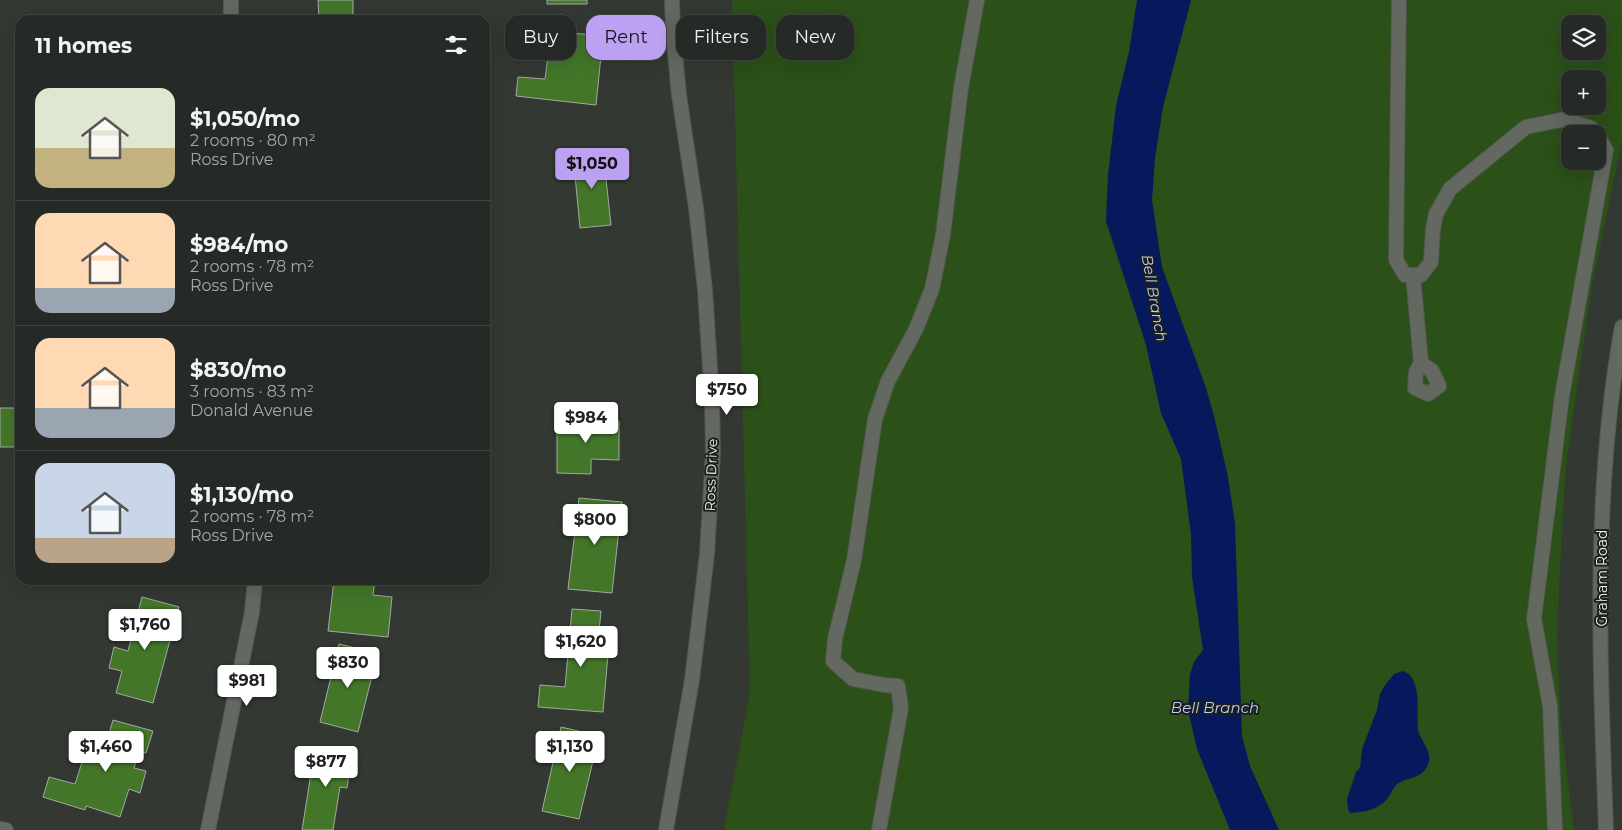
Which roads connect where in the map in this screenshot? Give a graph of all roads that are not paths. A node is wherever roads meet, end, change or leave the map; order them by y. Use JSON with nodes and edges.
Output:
{"nodes":[{"id":1,"x":231,"y":0,"type":"edge"},
{"id":2,"x":672,"y":0,"type":"edge"},
{"id":3,"x":977,"y":0,"type":"edge"},
{"id":4,"x":1398,"y":0,"type":"edge"},
{"id":5,"x":231,"y":15,"type":"edge"},
{"id":6,"x":1583,"y":125,"type":"edge"},
{"id":7,"x":1602,"y":170,"type":"edge"},
{"id":8,"x":1413,"y":275,"type":"junction"},
{"id":9,"x":1622,"y":327,"type":"edge"},
{"id":10,"x":1421,"y":363,"type":"dead end"},
{"id":11,"x":255,"y":585,"type":"edge"},
{"id":12,"x":0,"y":829,"type":"edge"},
{"id":13,"x":6,"y":830,"type":"edge"},
{"id":14,"x":208,"y":830,"type":"edge"},
{"id":15,"x":666,"y":830,"type":"edge"},
{"id":16,"x":879,"y":830,"type":"edge"},
{"id":17,"x":1555,"y":830,"type":"edge"},
{"id":18,"x":1606,"y":830,"type":"edge"}],
"edges":[{"from":1,"to":5,"type":"street"},
{"from":2,"to":15,"type":"street","name":"Ross Drive"},
{"from":3,"to":16,"type":"street"},
{"from":4,"to":8,"type":"street"},
{"from":6,"to":8,"type":"street"},
{"from":7,"to":17,"type":"street"},
{"from":8,"to":10,"type":"street"},
{"from":9,"to":18,"type":"street","name":"Graham Road"},
{"from":11,"to":14,"type":"street"},
{"from":12,"to":13,"type":"street"}]}
